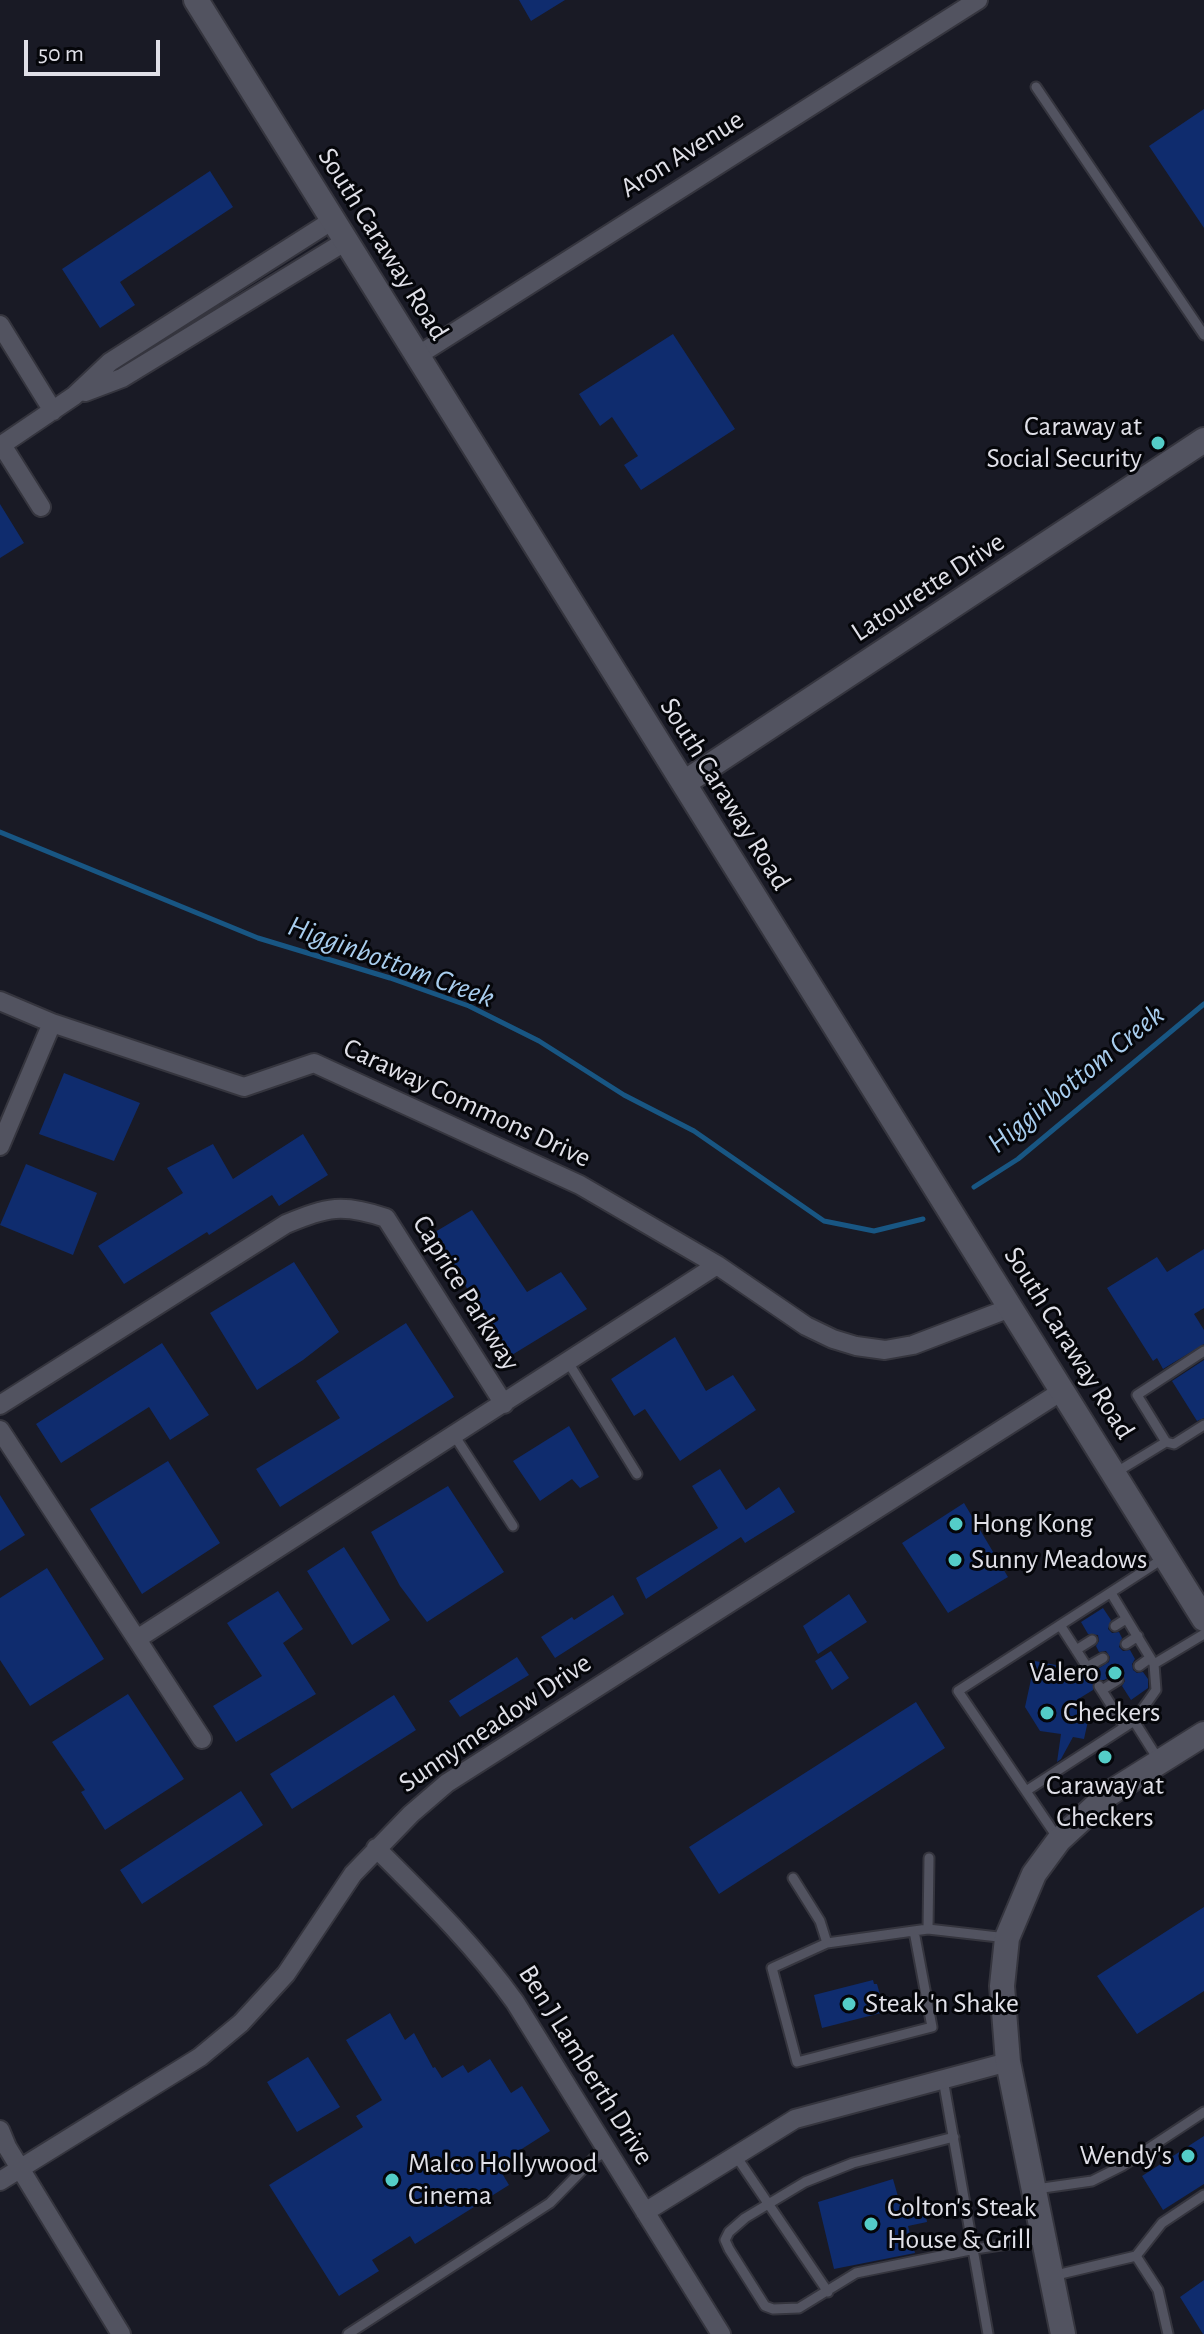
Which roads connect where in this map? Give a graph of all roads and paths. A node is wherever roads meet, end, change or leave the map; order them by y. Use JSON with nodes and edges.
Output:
{"nodes":[{"id":1,"x":196,"y":0,"type":"edge"},
{"id":2,"x":978,"y":0,"type":"edge"},
{"id":3,"x":1036,"y":87,"type":"dead end"},
{"id":4,"x":333,"y":220,"type":"junction"},
{"id":5,"x":346,"y":241,"type":"junction"},
{"id":6,"x":0,"y":325,"type":"edge"},
{"id":7,"x":1204,"y":335,"type":"edge"},
{"id":8,"x":417,"y":356,"type":"junction"},
{"id":9,"x":74,"y":396,"type":"junction"},
{"id":10,"x":53,"y":411,"type":"junction"},
{"id":11,"x":1204,"y":440,"type":"edge"},
{"id":12,"x":1,"y":446,"type":"edge"},
{"id":13,"x":41,"y":507,"type":"dead end"},
{"id":14,"x":684,"y":783,"type":"junction"},
{"id":15,"x":0,"y":1001,"type":"edge"},
{"id":16,"x":52,"y":1023,"type":"junction"},
{"id":17,"x":0,"y":1146,"type":"edge"},
{"id":18,"x":717,"y":1265,"type":"junction"},
{"id":19,"x":1010,"y":1308,"type":"junction"},
{"id":20,"x":1204,"y":1351,"type":"edge"},
{"id":21,"x":568,"y":1362,"type":"junction"},
{"id":22,"x":1062,"y":1391,"type":"junction"},
{"id":23,"x":504,"y":1404,"type":"junction"},
{"id":24,"x":0,"y":1405,"type":"edge"},
{"id":25,"x":1204,"y":1425,"type":"edge"},
{"id":26,"x":0,"y":1430,"type":"edge"},
{"id":27,"x":454,"y":1435,"type":"junction"},
{"id":28,"x":1166,"y":1442,"type":"junction"},
{"id":29,"x":1115,"y":1473,"type":"junction"},
{"id":30,"x":637,"y":1474,"type":"dead end"},
{"id":31,"x":513,"y":1526,"type":"dead end"},
{"id":32,"x":1166,"y":1556,"type":"junction"},
{"id":33,"x":1111,"y":1593,"type":"junction"},
{"id":34,"x":1126,"y":1619,"type":"junction"},
{"id":35,"x":1204,"y":1619,"type":"edge"},
{"id":36,"x":1060,"y":1625,"type":"junction"},
{"id":37,"x":1115,"y":1626,"type":"dead end"},
{"id":38,"x":1204,"y":1634,"type":"edge"},
{"id":39,"x":1138,"y":1636,"type":"junction"},
{"id":40,"x":137,"y":1639,"type":"junction"},
{"id":41,"x":1092,"y":1640,"type":"dead end"},
{"id":42,"x":1126,"y":1644,"type":"dead end"},
{"id":43,"x":1076,"y":1650,"type":"junction"},
{"id":44,"x":1103,"y":1658,"type":"dead end"},
{"id":45,"x":1152,"y":1661,"type":"junction"},
{"id":46,"x":1139,"y":1666,"type":"dead end"},
{"id":47,"x":1118,"y":1680,"type":"dead end"},
{"id":48,"x":1134,"y":1721,"type":"junction"},
{"id":49,"x":1125,"y":1727,"type":"junction"},
{"id":50,"x":1204,"y":1734,"type":"edge"},
{"id":51,"x":202,"y":1739,"type":"dead end"},
{"id":52,"x":1160,"y":1762,"type":"junction"},
{"id":53,"x":1026,"y":1791,"type":"junction"},
{"id":54,"x":1059,"y":1840,"type":"junction"},
{"id":55,"x":376,"y":1848,"type":"junction"},
{"id":56,"x":929,"y":1858,"type":"dead end"},
{"id":57,"x":793,"y":1878,"type":"dead end"},
{"id":58,"x":928,"y":1929,"type":"junction"},
{"id":59,"x":914,"y":1931,"type":"junction"},
{"id":60,"x":1007,"y":1938,"type":"junction"},
{"id":61,"x":827,"y":1943,"type":"junction"},
{"id":62,"x":1008,"y":2062,"type":"junction"},
{"id":63,"x":943,"y":2079,"type":"junction"},
{"id":64,"x":1204,"y":2112,"type":"edge"},
{"id":65,"x":0,"y":2130,"type":"edge"},
{"id":66,"x":954,"y":2137,"type":"junction"},
{"id":67,"x":607,"y":2151,"type":"junction"},
{"id":68,"x":736,"y":2156,"type":"junction"},
{"id":69,"x":20,"y":2168,"type":"junction"},
{"id":70,"x":0,"y":2181,"type":"edge"},
{"id":71,"x":1035,"y":2190,"type":"junction"},
{"id":72,"x":1204,"y":2195,"type":"edge"},
{"id":73,"x":769,"y":2204,"type":"junction"},
{"id":74,"x":645,"y":2212,"type":"junction"},
{"id":75,"x":1044,"y":2239,"type":"junction"},
{"id":76,"x":975,"y":2249,"type":"junction"},
{"id":77,"x":1136,"y":2256,"type":"junction"},
{"id":78,"x":1052,"y":2276,"type":"junction"},
{"id":79,"x":828,"y":2292,"type":"junction"},
{"id":80,"x":121,"y":2334,"type":"edge"},
{"id":81,"x":348,"y":2334,"type":"edge"},
{"id":82,"x":721,"y":2334,"type":"edge"},
{"id":83,"x":988,"y":2334,"type":"edge"},
{"id":84,"x":1063,"y":2334,"type":"edge"},
{"id":85,"x":1168,"y":2334,"type":"edge"}],
"edges":[{"from":1,"to":4,"type":"street","name":"South Caraway Road"},
{"from":2,"to":8,"type":"street","name":"Aron Avenue"},
{"from":3,"to":7,"type":"lane"},
{"from":4,"to":5,"type":"street","name":"South Caraway Road"},
{"from":4,"to":9,"type":"street"},
{"from":5,"to":8,"type":"street","name":"South Caraway Road"},
{"from":5,"to":9,"type":"street"},
{"from":6,"to":10,"type":"street"},
{"from":8,"to":14,"type":"street","name":"South Caraway Road"},
{"from":9,"to":10,"type":"street"},
{"from":10,"to":12,"type":"street"},
{"from":11,"to":14,"type":"street","name":"Latourette Drive"},
{"from":12,"to":13,"type":"street"},
{"from":14,"to":19,"type":"street","name":"South Caraway Road"},
{"from":15,"to":16,"type":"street","name":"Caraway Commons Drive"},
{"from":16,"to":17,"type":"street"},
{"from":16,"to":18,"type":"street","name":"Caraway Commons Drive"},
{"from":18,"to":19,"type":"street"},
{"from":18,"to":21,"type":"street","name":"Caprice Parkway"},
{"from":19,"to":22,"type":"street","name":"South Caraway Road"},
{"from":20,"to":28,"type":"lane"},
{"from":21,"to":23,"type":"street","name":"Caprice Parkway"},
{"from":21,"to":30,"type":"lane"},
{"from":22,"to":29,"type":"street","name":"South Caraway Road"},
{"from":22,"to":55,"type":"street","name":"Sunnymeadow Drive"},
{"from":23,"to":24,"type":"street","name":"Caprice Parkway"},
{"from":23,"to":27,"type":"street"},
{"from":25,"to":28,"type":"lane"},
{"from":26,"to":40,"type":"street"},
{"from":27,"to":31,"type":"lane"},
{"from":27,"to":40,"type":"street"},
{"from":28,"to":29,"type":"lane"},
{"from":29,"to":32,"type":"street","name":"South Caraway Road"},
{"from":32,"to":33,"type":"lane"},
{"from":32,"to":35,"type":"street","name":"South Caraway Road"},
{"from":33,"to":34,"type":"lane"},
{"from":33,"to":36,"type":"lane"},
{"from":34,"to":37,"type":"lane"},
{"from":34,"to":39,"type":"lane"},
{"from":36,"to":43,"type":"lane"},
{"from":36,"to":53,"type":"lane"},
{"from":38,"to":45,"type":"lane"},
{"from":39,"to":42,"type":"lane"},
{"from":39,"to":45,"type":"lane"},
{"from":40,"to":51,"type":"street"},
{"from":41,"to":43,"type":"lane"},
{"from":43,"to":44,"type":"lane"},
{"from":45,"to":46,"type":"lane"},
{"from":45,"to":48,"type":"lane"},
{"from":47,"to":49,"type":"lane"},
{"from":48,"to":49,"type":"lane"},
{"from":48,"to":52,"type":"lane"},
{"from":49,"to":53,"type":"lane"},
{"from":50,"to":52,"type":"street"},
{"from":52,"to":54,"type":"street"},
{"from":53,"to":54,"type":"lane"},
{"from":54,"to":60,"type":"street"},
{"from":55,"to":67,"type":"street","name":"Ben J Lamberth Drive"},
{"from":55,"to":69,"type":"street","name":"Sunnymeadow Drive"},
{"from":56,"to":58,"type":"lane"},
{"from":57,"to":61,"type":"lane"},
{"from":58,"to":59,"type":"lane"},
{"from":58,"to":60,"type":"lane"},
{"from":59,"to":61,"type":"lane"},
{"from":59,"to":61,"type":"lane"},
{"from":60,"to":62,"type":"street"},
{"from":62,"to":63,"type":"street"},
{"from":62,"to":71,"type":"street"},
{"from":63,"to":66,"type":"lane"},
{"from":63,"to":68,"type":"street"},
{"from":64,"to":71,"type":"lane"},
{"from":65,"to":69,"type":"street"},
{"from":66,"to":73,"type":"lane"},
{"from":66,"to":76,"type":"lane"},
{"from":67,"to":74,"type":"street","name":"Ben J Lamberth Drive"},
{"from":67,"to":81,"type":"lane"},
{"from":68,"to":73,"type":"lane"},
{"from":68,"to":74,"type":"street"},
{"from":69,"to":70,"type":"street","name":"Sunnymeadow Drive"},
{"from":69,"to":80,"type":"street"},
{"from":71,"to":75,"type":"street"},
{"from":72,"to":77,"type":"lane"},
{"from":73,"to":79,"type":"lane"},
{"from":73,"to":79,"type":"lane"},
{"from":74,"to":82,"type":"street","name":"Ben J Lamberth Drive"},
{"from":75,"to":76,"type":"lane"},
{"from":75,"to":78,"type":"street"},
{"from":76,"to":79,"type":"lane"},
{"from":76,"to":83,"type":"lane"},
{"from":77,"to":78,"type":"lane"},
{"from":77,"to":85,"type":"lane"},
{"from":78,"to":84,"type":"street"}]}
